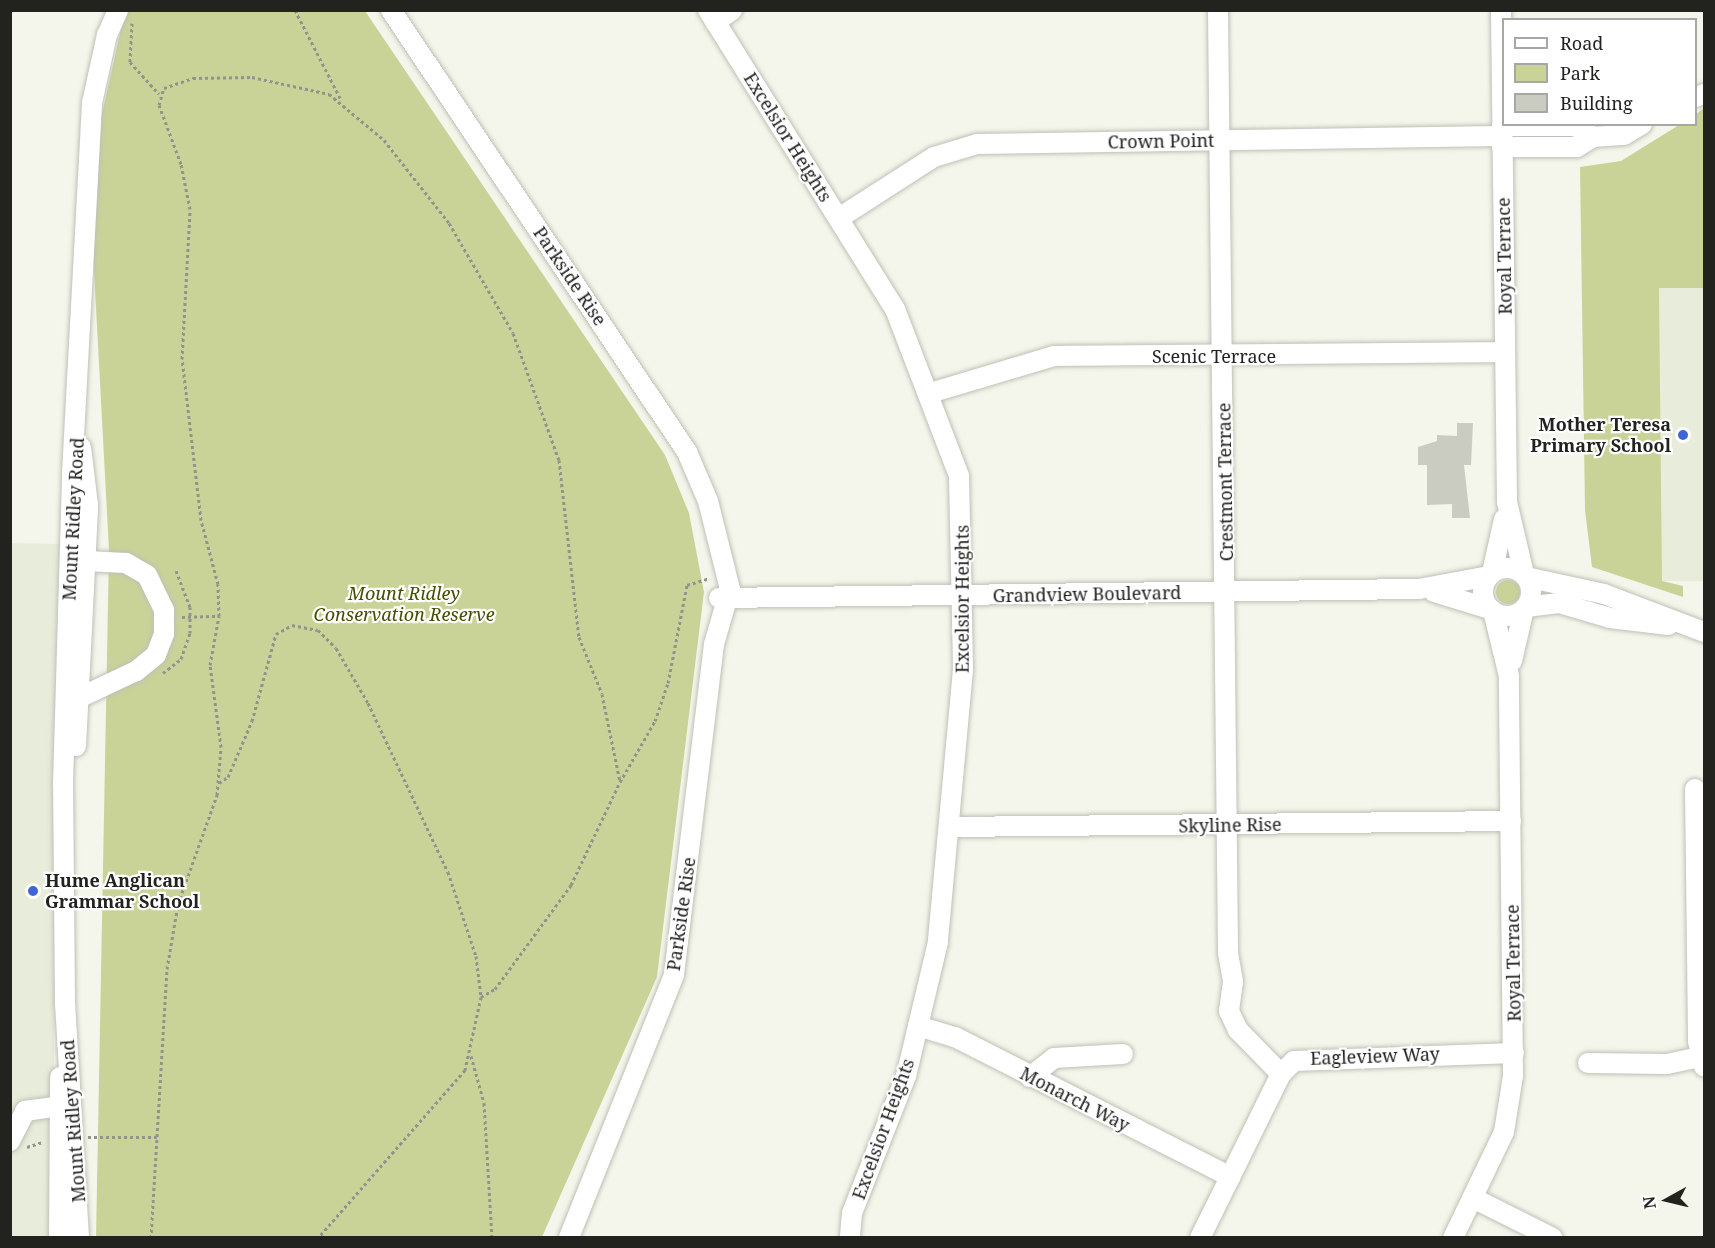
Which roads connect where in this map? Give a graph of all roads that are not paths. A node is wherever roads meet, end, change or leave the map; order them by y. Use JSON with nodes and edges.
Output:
{"nodes":[{"id":1,"x":107,"y":10,"type":"edge"},
{"id":2,"x":391,"y":10,"type":"edge"},
{"id":3,"x":732,"y":10,"type":"edge"},
{"id":4,"x":1218,"y":10,"type":"edge"},
{"id":5,"x":1500,"y":10,"type":"edge"},
{"id":6,"x":126,"y":14,"type":"edge"},
{"id":7,"x":711,"y":16,"type":"edge"},
{"id":8,"x":107,"y":35,"type":"junction"},
{"id":9,"x":1639,"y":126,"type":"edge"},
{"id":10,"x":1502,"y":136,"type":"junction"},
{"id":11,"x":1220,"y":140,"type":"junction"},
{"id":12,"x":839,"y":218,"type":"junction"},
{"id":13,"x":1505,"y":352,"type":"junction"},
{"id":14,"x":1223,"y":356,"type":"junction"},
{"id":15,"x":930,"y":393,"type":"junction"},
{"id":16,"x":78,"y":428,"type":"junction"},
{"id":17,"x":1507,"y":502,"type":"junction"},
{"id":18,"x":719,"y":555,"type":"junction"},
{"id":19,"x":86,"y":561,"type":"junction"},
{"id":20,"x":1490,"y":575,"type":"junction"},
{"id":21,"x":69,"y":576,"type":"junction"},
{"id":22,"x":1525,"y":576,"type":"junction"},
{"id":23,"x":1419,"y":589,"type":"junction"},
{"id":24,"x":1226,"y":592,"type":"junction"},
{"id":25,"x":963,"y":595,"type":"junction"},
{"id":26,"x":725,"y":598,"type":"junction"},
{"id":27,"x":1525,"y":608,"type":"junction"},
{"id":28,"x":1491,"y":610,"type":"junction"},
{"id":29,"x":1697,"y":630,"type":"edge"},
{"id":30,"x":1509,"y":676,"type":"junction"},
{"id":31,"x":81,"y":698,"type":"junction"},
{"id":32,"x":1695,"y":789,"type":"dead end"},
{"id":33,"x":1511,"y":821,"type":"junction"},
{"id":34,"x":1229,"y":825,"type":"junction"},
{"id":35,"x":949,"y":827,"type":"junction"},
{"id":36,"x":65,"y":844,"type":"junction"},
{"id":37,"x":65,"y":1005,"type":"junction"},
{"id":38,"x":918,"y":1026,"type":"junction"},
{"id":39,"x":1514,"y":1053,"type":"junction"},
{"id":40,"x":1123,"y":1054,"type":"dead end"},
{"id":41,"x":1702,"y":1061,"type":"edge"},
{"id":42,"x":1588,"y":1063,"type":"dead end"},
{"id":43,"x":1281,"y":1074,"type":"junction"},
{"id":44,"x":1030,"y":1077,"type":"junction"},
{"id":45,"x":60,"y":1106,"type":"junction"},
{"id":46,"x":10,"y":1141,"type":"edge"},
{"id":47,"x":1231,"y":1177,"type":"junction"},
{"id":48,"x":1473,"y":1198,"type":"junction"},
{"id":49,"x":58,"y":1238,"type":"edge"},
{"id":50,"x":79,"y":1238,"type":"edge"},
{"id":51,"x":569,"y":1238,"type":"edge"},
{"id":52,"x":850,"y":1238,"type":"edge"},
{"id":53,"x":1200,"y":1238,"type":"edge"},
{"id":54,"x":1453,"y":1238,"type":"edge"},
{"id":55,"x":1553,"y":1238,"type":"edge"}],
"edges":[{"from":1,"to":8,"type":"street","name":"Mount Ridley Road"},
{"from":2,"to":18,"type":"street","name":"Parkside Rise"},
{"from":3,"to":7,"type":"street"},
{"from":4,"to":11,"type":"street","name":"Crestmont Terrace"},
{"from":5,"to":10,"type":"street","name":"Royal Terrace"},
{"from":6,"to":8,"type":"street","name":"Mount Ridley Road"},
{"from":7,"to":12,"type":"street","name":"Excelsior Heights"},
{"from":8,"to":16,"type":"street","name":"Mount Ridley Road"},
{"from":9,"to":10,"type":"street","name":"Crown Point"},
{"from":10,"to":11,"type":"street","name":"Crown Point"},
{"from":10,"to":13,"type":"street","name":"Royal Terrace"},
{"from":11,"to":12,"type":"street","name":"Crown Point"},
{"from":11,"to":14,"type":"street","name":"Crestmont Terrace"},
{"from":12,"to":15,"type":"street","name":"Excelsior Heights"},
{"from":13,"to":14,"type":"street","name":"Scenic Terrace"},
{"from":13,"to":17,"type":"street","name":"Royal Terrace"},
{"from":14,"to":15,"type":"street","name":"Scenic Terrace"},
{"from":14,"to":24,"type":"street","name":"Crestmont Terrace"},
{"from":15,"to":25,"type":"street","name":"Excelsior Heights"},
{"from":16,"to":19,"type":"street"},
{"from":16,"to":21,"type":"street","name":"Mount Ridley Road"},
{"from":17,"to":20,"type":"street","name":"Royal Terrace"},
{"from":17,"to":22,"type":"street","name":"Royal Terrace"},
{"from":18,"to":26,"type":"street","name":"Parkside Rise"},
{"from":18,"to":26,"type":"street","name":"Parkside Rise"},
{"from":19,"to":21,"type":"street"},
{"from":19,"to":31,"type":"street"},
{"from":19,"to":31,"type":"street"},
{"from":20,"to":22,"type":"street"},
{"from":20,"to":23,"type":"street","name":"Grandview Boulevard"},
{"from":20,"to":28,"type":"street"},
{"from":21,"to":36,"type":"street","name":"Mount Ridley Road"},
{"from":22,"to":27,"type":"street"},
{"from":22,"to":29,"type":"street"},
{"from":23,"to":24,"type":"street","name":"Grandview Boulevard"},
{"from":23,"to":28,"type":"street","name":"Grandview Boulevard"},
{"from":24,"to":25,"type":"street","name":"Grandview Boulevard"},
{"from":24,"to":34,"type":"street","name":"Crestmont Terrace"},
{"from":25,"to":26,"type":"street","name":"Grandview Boulevard"},
{"from":25,"to":35,"type":"street","name":"Excelsior Heights"},
{"from":26,"to":51,"type":"street","name":"Parkside Rise"},
{"from":27,"to":28,"type":"street"},
{"from":27,"to":29,"type":"street"},
{"from":27,"to":30,"type":"street","name":"Royal Terrace"},
{"from":28,"to":30,"type":"street","name":"Royal Terrace"},
{"from":30,"to":33,"type":"street","name":"Royal Terrace"},
{"from":31,"to":36,"type":"street"},
{"from":32,"to":41,"type":"street"},
{"from":33,"to":34,"type":"street","name":"Skyline Rise"},
{"from":33,"to":39,"type":"street","name":"Royal Terrace"},
{"from":34,"to":35,"type":"street","name":"Skyline Rise"},
{"from":34,"to":43,"type":"street","name":"Crestmont Terrace"},
{"from":35,"to":38,"type":"street","name":"Excelsior Heights"},
{"from":36,"to":37,"type":"street","name":"Mount Ridley Road"},
{"from":37,"to":45,"type":"street","name":"Mount Ridley Road"},
{"from":37,"to":50,"type":"street","name":"Mount Ridley Road"},
{"from":38,"to":44,"type":"street","name":"Monarch Way"},
{"from":38,"to":52,"type":"street","name":"Excelsior Heights"},
{"from":39,"to":43,"type":"street","name":"Eagleview Way"},
{"from":39,"to":48,"type":"street","name":"Royal Terrace"},
{"from":40,"to":44,"type":"street"},
{"from":41,"to":42,"type":"street"},
{"from":43,"to":47,"type":"street"},
{"from":44,"to":47,"type":"street","name":"Monarch Way"},
{"from":45,"to":46,"type":"street"},
{"from":45,"to":49,"type":"street","name":"Mount Ridley Road"},
{"from":47,"to":53,"type":"street"},
{"from":48,"to":54,"type":"street","name":"Royal Terrace"},
{"from":48,"to":55,"type":"street"}]}
